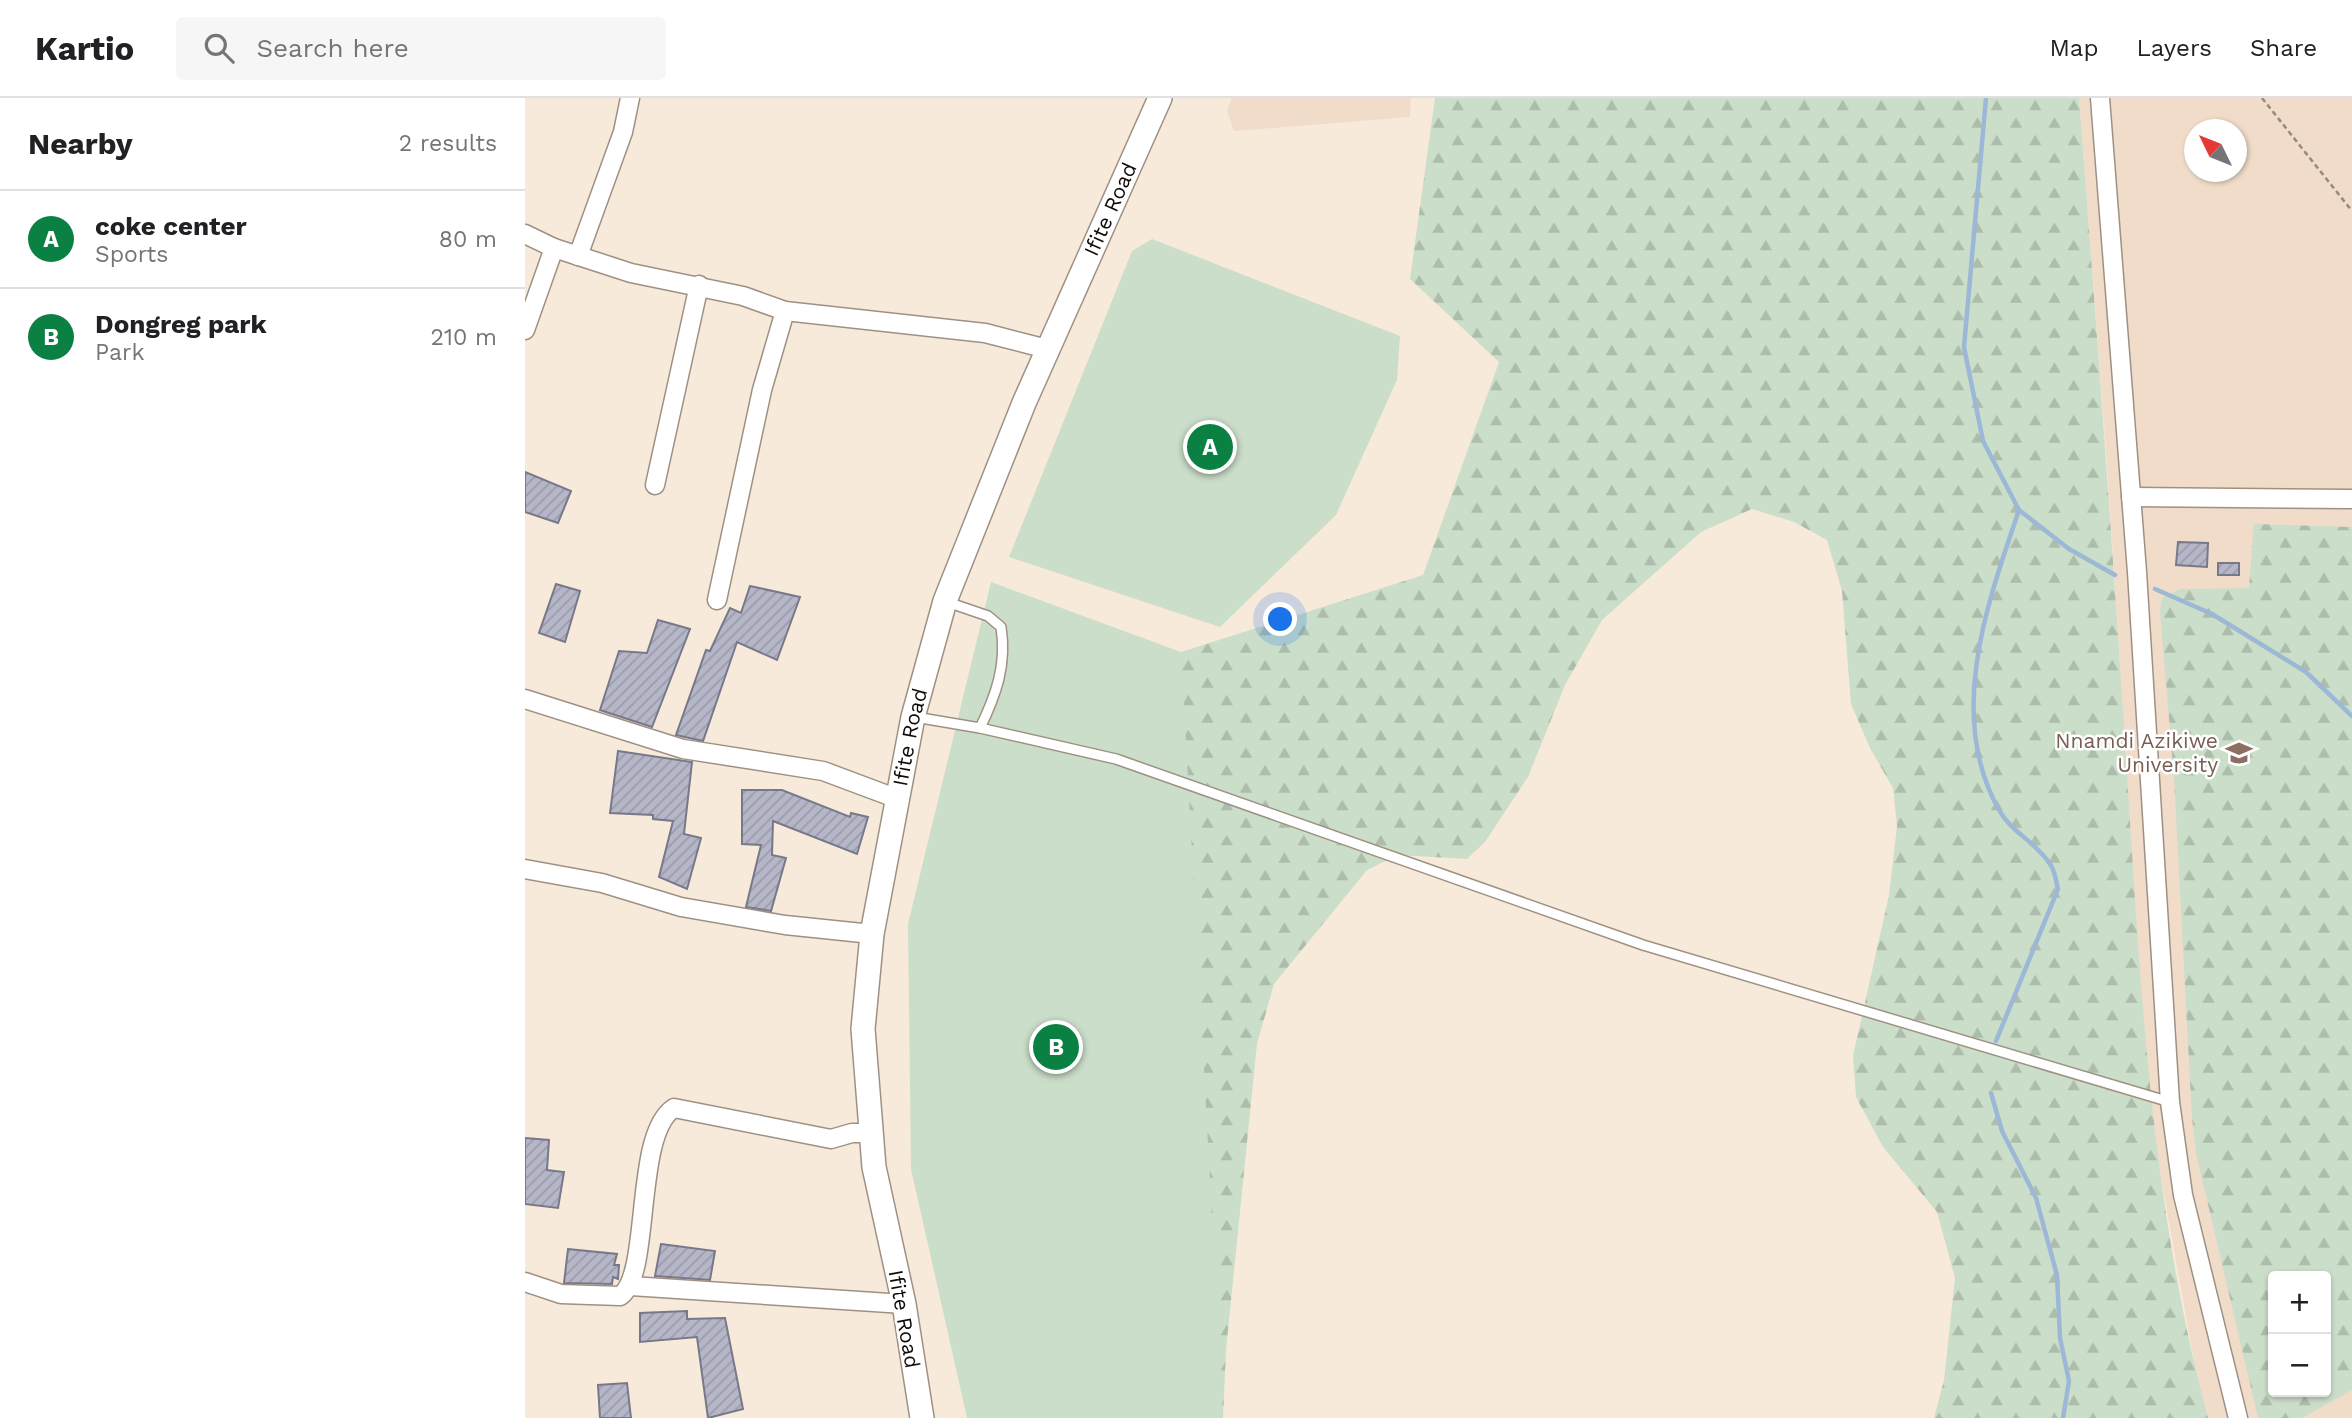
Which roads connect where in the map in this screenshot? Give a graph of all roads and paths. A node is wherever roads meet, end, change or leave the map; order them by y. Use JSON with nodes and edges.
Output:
{"nodes":[{"id":1,"x":630,"y":98,"type":"edge"},
{"id":2,"x":1160,"y":98,"type":"edge"},
{"id":3,"x":2100,"y":98,"type":"edge"},
{"id":4,"x":2262,"y":98,"type":"edge"},
{"id":5,"x":2352,"y":211,"type":"edge"},
{"id":6,"x":525,"y":233,"type":"edge"},
{"id":7,"x":554,"y":248,"type":"junction"},
{"id":8,"x":578,"y":256,"type":"junction"},
{"id":9,"x":699,"y":285,"type":"junction"},
{"id":10,"x":785,"y":311,"type":"junction"},
{"id":11,"x":525,"y":330,"type":"edge"},
{"id":12,"x":1047,"y":349,"type":"junction"},
{"id":13,"x":655,"y":485,"type":"dead end"},
{"id":14,"x":2131,"y":497,"type":"junction"},
{"id":15,"x":2352,"y":499,"type":"edge"},
{"id":16,"x":717,"y":600,"type":"dead end"},
{"id":17,"x":945,"y":601,"type":"junction"},
{"id":18,"x":525,"y":699,"type":"edge"},
{"id":19,"x":913,"y":717,"type":"junction"},
{"id":20,"x":980,"y":728,"type":"junction"},
{"id":21,"x":898,"y":799,"type":"junction"},
{"id":22,"x":525,"y":869,"type":"edge"},
{"id":23,"x":872,"y":934,"type":"junction"},
{"id":24,"x":2170,"y":1102,"type":"junction"},
{"id":25,"x":872,"y":1133,"type":"junction"},
{"id":26,"x":525,"y":1282,"type":"edge"},
{"id":27,"x":631,"y":1286,"type":"junction"},
{"id":28,"x":904,"y":1304,"type":"junction"},
{"id":29,"x":922,"y":1418,"type":"edge"},
{"id":30,"x":2238,"y":1418,"type":"edge"}],
"edges":[{"from":1,"to":8,"type":"street"},
{"from":2,"to":12,"type":"street","name":"Ifite Road"},
{"from":3,"to":14,"type":"street"},
{"from":4,"to":5,"type":"path"},
{"from":6,"to":7,"type":"street"},
{"from":7,"to":8,"type":"street"},
{"from":7,"to":11,"type":"street"},
{"from":8,"to":9,"type":"street"},
{"from":9,"to":10,"type":"street"},
{"from":9,"to":13,"type":"street"},
{"from":10,"to":12,"type":"street"},
{"from":10,"to":16,"type":"street"},
{"from":12,"to":17,"type":"street","name":"Ifite Road"},
{"from":14,"to":15,"type":"street"},
{"from":14,"to":24,"type":"street"},
{"from":17,"to":19,"type":"street","name":"Ifite Road"},
{"from":17,"to":20,"type":"lane"},
{"from":18,"to":21,"type":"street"},
{"from":19,"to":20,"type":"lane"},
{"from":19,"to":21,"type":"street","name":"Ifite Road"},
{"from":20,"to":24,"type":"lane"},
{"from":21,"to":23,"type":"street","name":"Ifite Road"},
{"from":22,"to":23,"type":"street"},
{"from":23,"to":25,"type":"street","name":"Ifite Road"},
{"from":24,"to":30,"type":"street"},
{"from":25,"to":27,"type":"street"},
{"from":25,"to":28,"type":"street","name":"Ifite Road"},
{"from":26,"to":27,"type":"street"},
{"from":27,"to":28,"type":"street"},
{"from":28,"to":29,"type":"street","name":"Ifite Road"}]}
